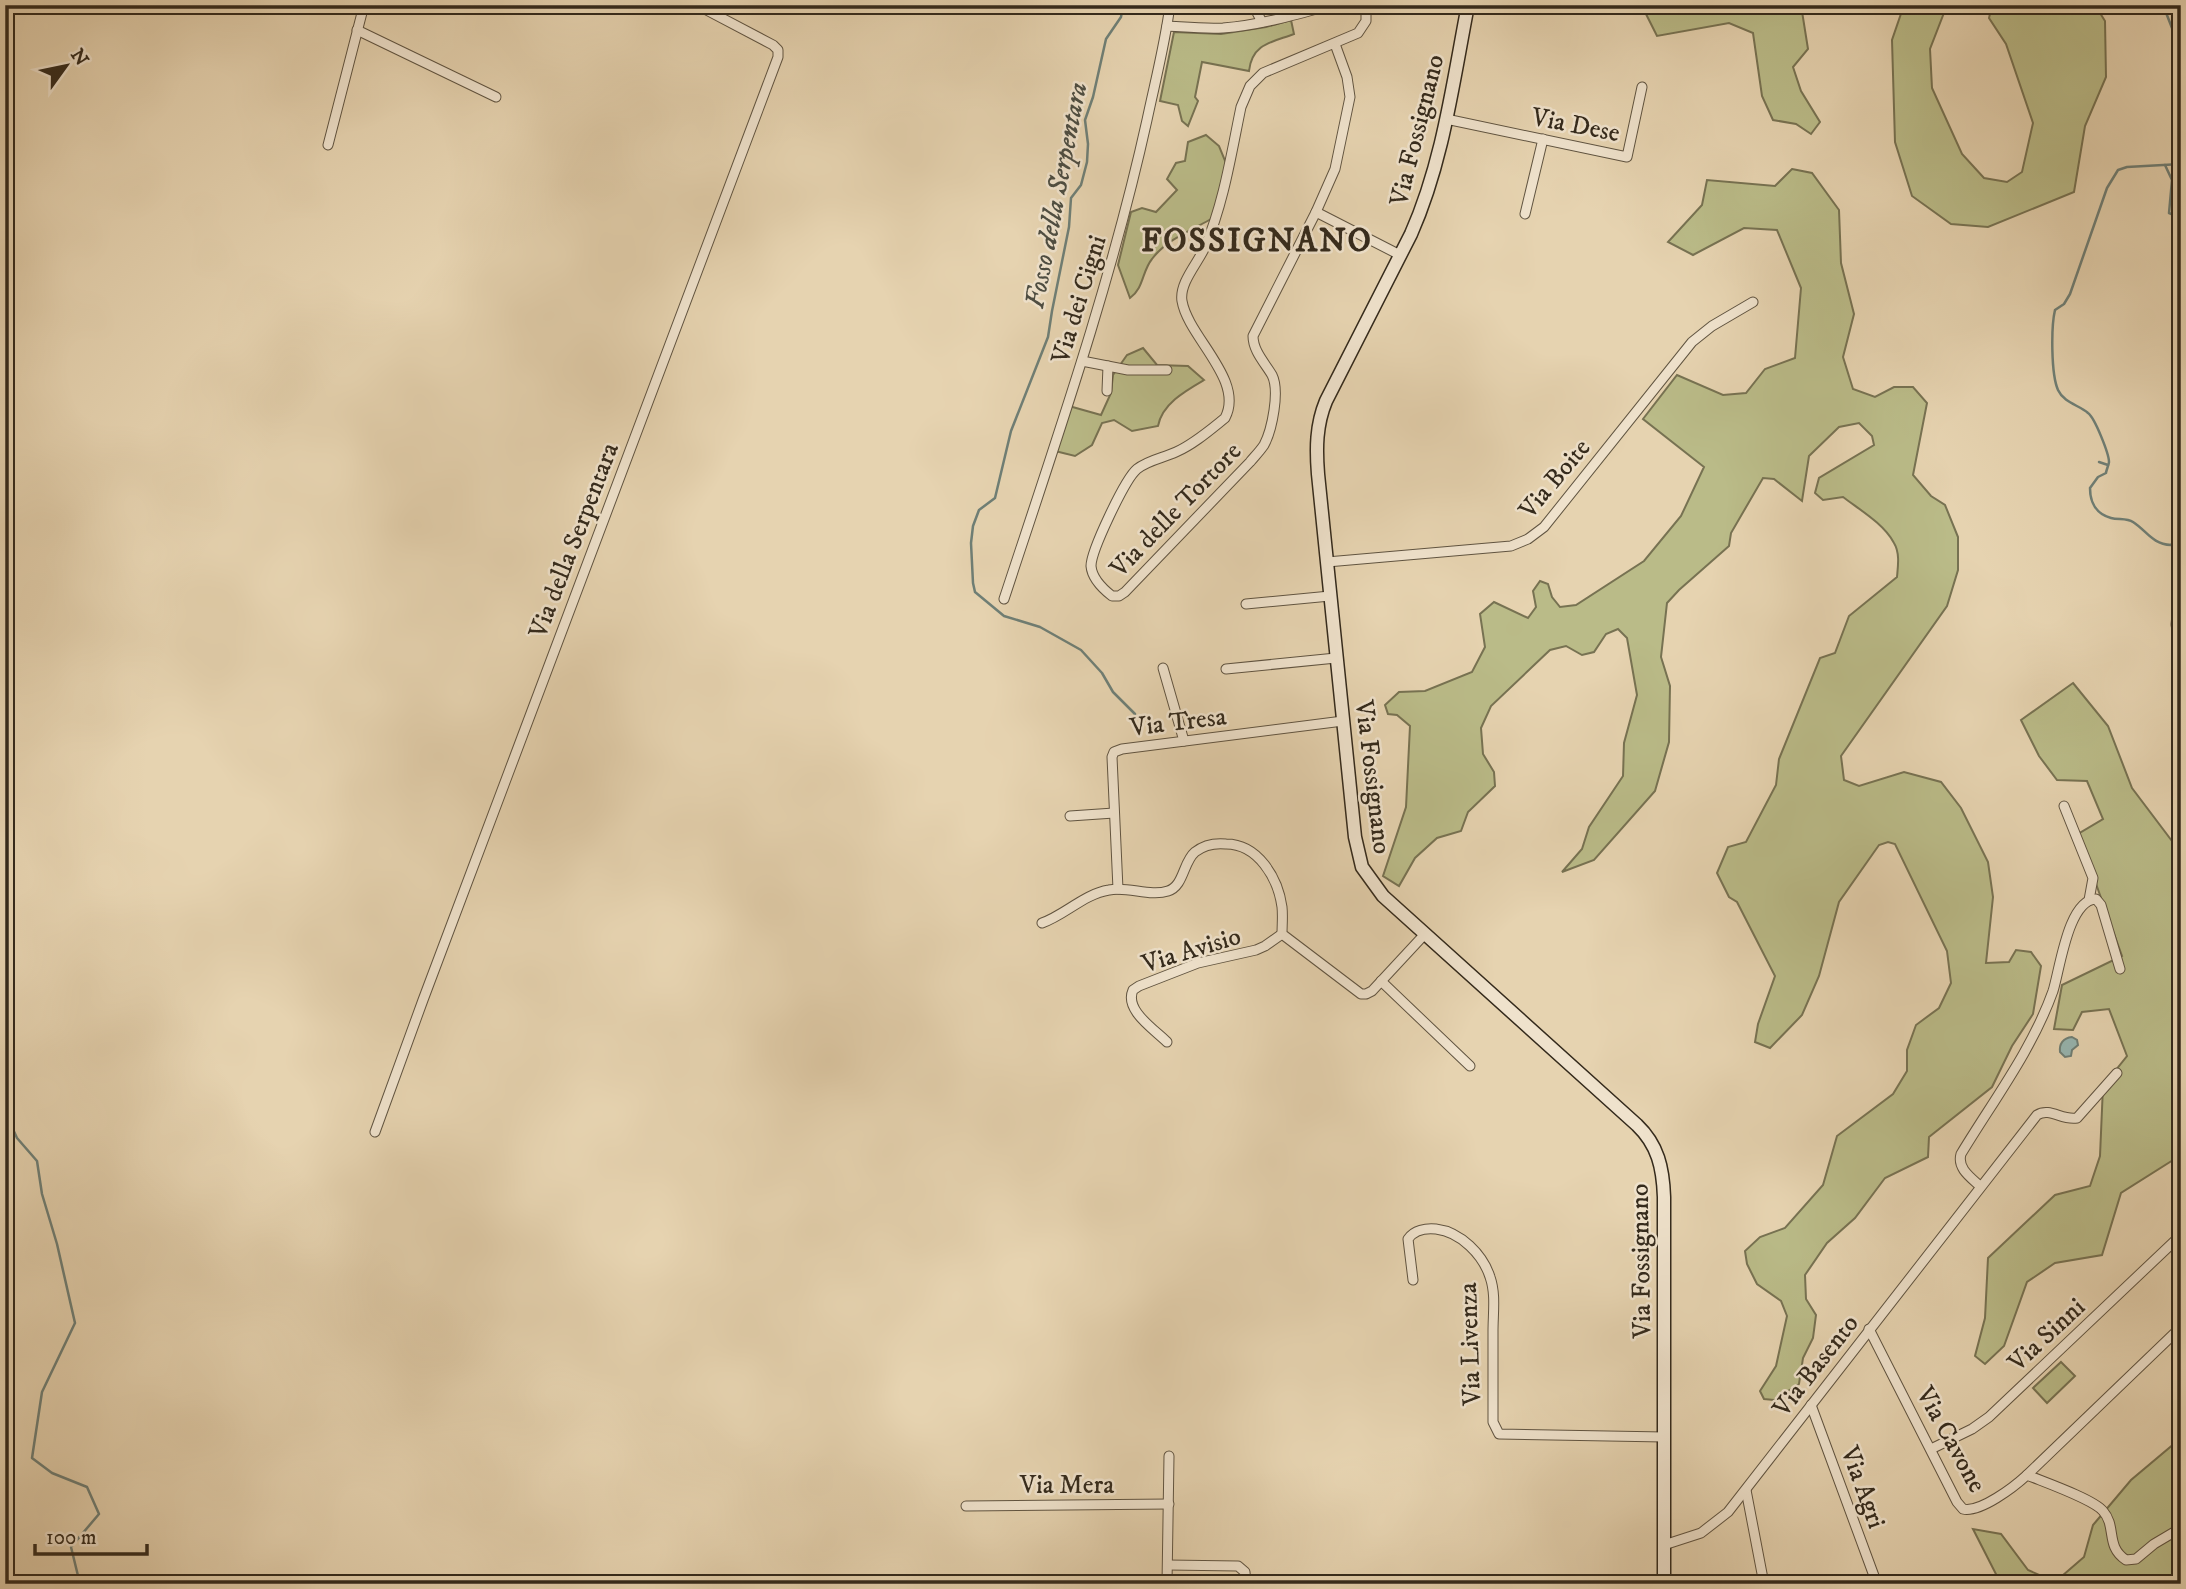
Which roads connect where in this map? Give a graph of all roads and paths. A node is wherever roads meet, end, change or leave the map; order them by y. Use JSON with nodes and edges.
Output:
{"nodes":[{"id":1,"x":364,"y":5,"type":"edge"},
{"id":2,"x":697,"y":5,"type":"edge"},
{"id":3,"x":1170,"y":5,"type":"edge"},
{"id":4,"x":1253,"y":5,"type":"edge"},
{"id":5,"x":1331,"y":5,"type":"edge"},
{"id":6,"x":1366,"y":5,"type":"edge"},
{"id":7,"x":1468,"y":5,"type":"edge"},
{"id":8,"x":1262,"y":22,"type":"junction"},
{"id":9,"x":1167,"y":26,"type":"junction"},
{"id":10,"x":358,"y":30,"type":"junction"},
{"id":11,"x":1335,"y":44,"type":"junction"},
{"id":12,"x":1642,"y":87,"type":"dead end"},
{"id":13,"x":496,"y":97,"type":"dead end"},
{"id":14,"x":1446,"y":119,"type":"junction"},
{"id":15,"x":1542,"y":139,"type":"junction"},
{"id":16,"x":328,"y":145,"type":"dead end"},
{"id":17,"x":1316,"y":212,"type":"junction"},
{"id":18,"x":1525,"y":214,"type":"dead end"},
{"id":19,"x":1400,"y":256,"type":"junction"},
{"id":20,"x":1754,"y":302,"type":"dead end"},
{"id":21,"x":1082,"y":361,"type":"junction"},
{"id":22,"x":1108,"y":366,"type":"junction"},
{"id":23,"x":1167,"y":370,"type":"dead end"},
{"id":24,"x":1107,"y":391,"type":"dead end"},
{"id":25,"x":1326,"y":562,"type":"junction"},
{"id":26,"x":1330,"y":596,"type":"junction"},
{"id":27,"x":1004,"y":599,"type":"dead end"},
{"id":28,"x":1246,"y":604,"type":"dead end"},
{"id":29,"x":2181,"y":614,"type":"edge"},
{"id":30,"x":2181,"y":638,"type":"edge"},
{"id":31,"x":1336,"y":658,"type":"junction"},
{"id":32,"x":1163,"y":668,"type":"dead end"},
{"id":33,"x":1226,"y":669,"type":"dead end"},
{"id":34,"x":1343,"y":721,"type":"junction"},
{"id":35,"x":1184,"y":741,"type":"junction"},
{"id":36,"x":2064,"y":806,"type":"dead end"},
{"id":37,"x":1114,"y":813,"type":"junction"},
{"id":38,"x":1070,"y":816,"type":"dead end"},
{"id":39,"x":1118,"y":889,"type":"junction"},
{"id":40,"x":2089,"y":900,"type":"junction"},
{"id":41,"x":1042,"y":923,"type":"dead end"},
{"id":42,"x":1282,"y":934,"type":"junction"},
{"id":43,"x":1424,"y":935,"type":"junction"},
{"id":44,"x":2120,"y":969,"type":"dead end"},
{"id":45,"x":1381,"y":981,"type":"junction"},
{"id":46,"x":1167,"y":1042,"type":"dead end"},
{"id":47,"x":1470,"y":1066,"type":"dead end"},
{"id":48,"x":2117,"y":1073,"type":"dead end"},
{"id":49,"x":375,"y":1132,"type":"dead end"},
{"id":50,"x":1980,"y":1186,"type":"junction"},
{"id":51,"x":2181,"y":1235,"type":"edge"},
{"id":52,"x":1413,"y":1280,"type":"dead end"},
{"id":53,"x":2181,"y":1327,"type":"edge"},
{"id":54,"x":1869,"y":1329,"type":"junction"},
{"id":55,"x":1811,"y":1405,"type":"junction"},
{"id":56,"x":1664,"y":1437,"type":"junction"},
{"id":57,"x":1931,"y":1449,"type":"junction"},
{"id":58,"x":1170,"y":1456,"type":"dead end"},
{"id":59,"x":2027,"y":1475,"type":"junction"},
{"id":60,"x":1746,"y":1490,"type":"junction"},
{"id":61,"x":1169,"y":1504,"type":"junction"},
{"id":62,"x":966,"y":1506,"type":"dead end"},
{"id":63,"x":2181,"y":1528,"type":"edge"},
{"id":64,"x":1664,"y":1545,"type":"junction"},
{"id":65,"x":1168,"y":1564,"type":"junction"},
{"id":66,"x":837,"y":1580,"type":"dead end"},
{"id":67,"x":1167,"y":1583,"type":"edge"},
{"id":68,"x":1246,"y":1584,"type":"edge"},
{"id":69,"x":1664,"y":1584,"type":"edge"},
{"id":70,"x":1764,"y":1584,"type":"edge"},
{"id":71,"x":1877,"y":1584,"type":"edge"}],
"edges":[{"from":1,"to":10,"type":"street"},
{"from":2,"to":49,"type":"street","name":"Via della Serpentara"},
{"from":3,"to":9,"type":"street","name":"Via dei Cigni"},
{"from":4,"to":8,"type":"street"},
{"from":5,"to":8,"type":"street"},
{"from":6,"to":11,"type":"street","name":"Via delle Tortore"},
{"from":7,"to":14,"type":"street","name":"Via Fossignano"},
{"from":8,"to":9,"type":"street"},
{"from":9,"to":21,"type":"street","name":"Via dei Cigni"},
{"from":10,"to":13,"type":"street"},
{"from":10,"to":16,"type":"street"},
{"from":11,"to":17,"type":"street"},
{"from":11,"to":17,"type":"street","name":"Via delle Tortore"},
{"from":12,"to":15,"type":"street","name":"Via Dese"},
{"from":14,"to":15,"type":"street","name":"Via Dese"},
{"from":14,"to":19,"type":"street","name":"Via Fossignano"},
{"from":15,"to":18,"type":"street"},
{"from":17,"to":19,"type":"street"},
{"from":19,"to":25,"type":"street","name":"Via Fossignano"},
{"from":20,"to":25,"type":"street","name":"Via Boite"},
{"from":21,"to":22,"type":"street"},
{"from":21,"to":27,"type":"street","name":"Via dei Cigni"},
{"from":22,"to":23,"type":"street"},
{"from":22,"to":24,"type":"street"},
{"from":25,"to":26,"type":"street","name":"Via Fossignano"},
{"from":26,"to":28,"type":"street"},
{"from":26,"to":31,"type":"street","name":"Via Fossignano"},
{"from":29,"to":30,"type":"street"},
{"from":31,"to":33,"type":"street"},
{"from":31,"to":34,"type":"street","name":"Via Fossignano"},
{"from":32,"to":35,"type":"street"},
{"from":34,"to":35,"type":"street","name":"Via Tresa"},
{"from":34,"to":43,"type":"street","name":"Via Fossignano"},
{"from":35,"to":37,"type":"street","name":"Via Tresa"},
{"from":36,"to":40,"type":"street"},
{"from":37,"to":38,"type":"street"},
{"from":37,"to":39,"type":"street","name":"Via Tresa"},
{"from":39,"to":41,"type":"street"},
{"from":39,"to":42,"type":"street"},
{"from":40,"to":44,"type":"street"},
{"from":40,"to":50,"type":"street"},
{"from":42,"to":45,"type":"street"},
{"from":42,"to":46,"type":"street","name":"Via Avisio"},
{"from":43,"to":45,"type":"street"},
{"from":43,"to":56,"type":"street","name":"Via Fossignano"},
{"from":45,"to":47,"type":"street"},
{"from":48,"to":50,"type":"street","name":"Via Basento"},
{"from":50,"to":54,"type":"street","name":"Via Basento"},
{"from":51,"to":57,"type":"street","name":"Via Sinni"},
{"from":52,"to":56,"type":"street","name":"Via Livenza"},
{"from":53,"to":59,"type":"street"},
{"from":54,"to":55,"type":"street","name":"Via Basento"},
{"from":54,"to":57,"type":"street","name":"Via Cavone"},
{"from":55,"to":60,"type":"street","name":"Via Basento"},
{"from":55,"to":71,"type":"street","name":"Via Agri"},
{"from":56,"to":64,"type":"street","name":"Via Fossignano"},
{"from":57,"to":59,"type":"street","name":"Via Cavone"},
{"from":58,"to":61,"type":"street"},
{"from":59,"to":63,"type":"street","name":"Via Cavone"},
{"from":60,"to":64,"type":"street","name":"Via Basento"},
{"from":60,"to":70,"type":"street"},
{"from":61,"to":62,"type":"street","name":"Via Mera"},
{"from":61,"to":65,"type":"street"},
{"from":64,"to":69,"type":"street","name":"Via Fossignano"},
{"from":65,"to":67,"type":"street"},
{"from":65,"to":68,"type":"street"},
{"from":66,"to":67,"type":"street"}]}
